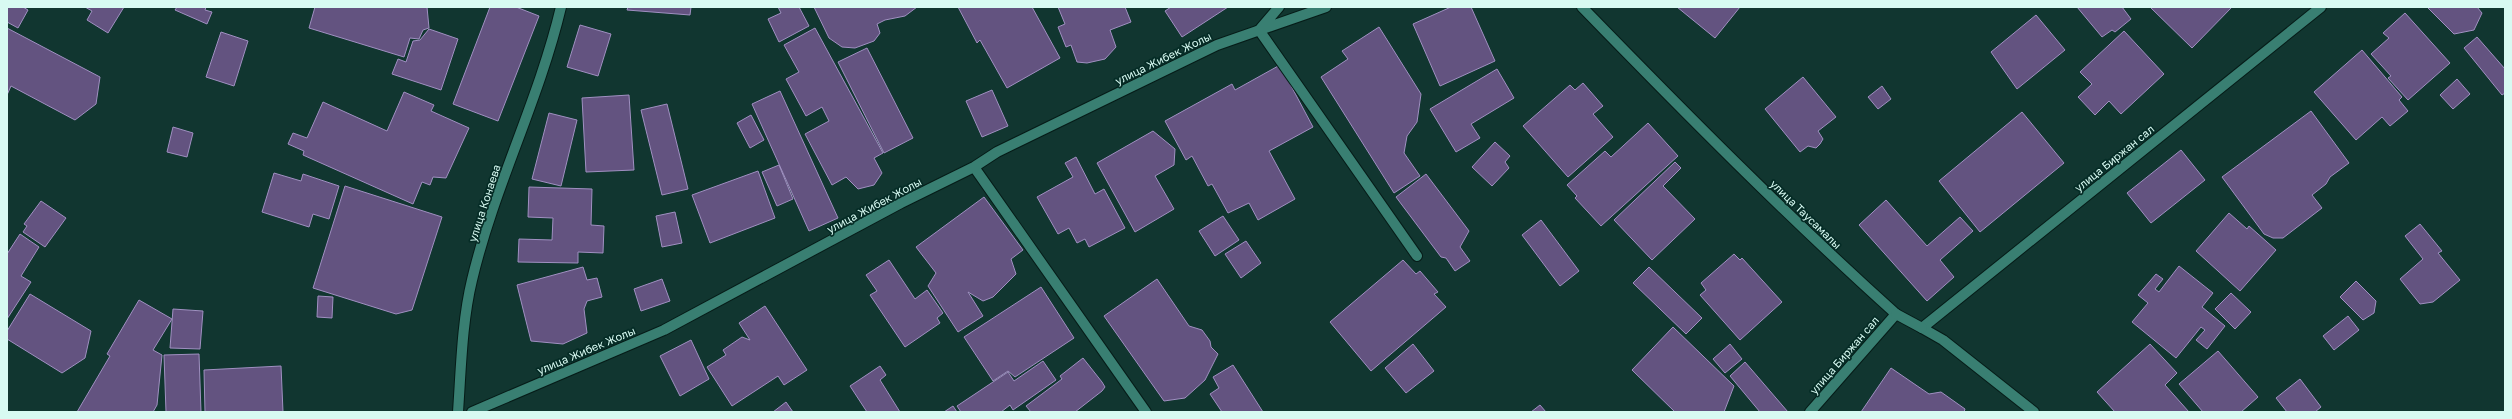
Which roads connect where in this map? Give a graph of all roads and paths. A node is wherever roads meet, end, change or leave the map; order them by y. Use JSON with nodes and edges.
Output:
{"nodes":[{"id":1,"x":561,"y":7,"type":"edge"},
{"id":2,"x":1279,"y":7,"type":"edge"},
{"id":3,"x":1326,"y":7,"type":"edge"},
{"id":4,"x":1582,"y":7,"type":"edge"},
{"id":5,"x":2321,"y":7,"type":"edge"},
{"id":6,"x":1260,"y":30,"type":"junction"},
{"id":7,"x":974,"y":167,"type":"junction"},
{"id":8,"x":1417,"y":256,"type":"dead end"},
{"id":9,"x":1896,"y":314,"type":"junction"},
{"id":10,"x":1922,"y":328,"type":"junction"},
{"id":11,"x":458,"y":412,"type":"edge"},
{"id":12,"x":472,"y":412,"type":"edge"},
{"id":13,"x":1146,"y":412,"type":"edge"},
{"id":14,"x":1810,"y":412,"type":"edge"},
{"id":15,"x":2034,"y":412,"type":"edge"}],
"edges":[{"from":1,"to":11,"type":"street","name":"улица Конаева"},
{"from":2,"to":6,"type":"street"},
{"from":3,"to":6,"type":"street"},
{"from":4,"to":9,"type":"street","name":"улица Таусамалы"},
{"from":5,"to":10,"type":"street","name":"улица Биржан сал"},
{"from":6,"to":7,"type":"street","name":"улица Жибек Жолы"},
{"from":6,"to":8,"type":"street"},
{"from":7,"to":12,"type":"street","name":"улица Жибек Жолы"},
{"from":7,"to":13,"type":"street"},
{"from":9,"to":10,"type":"street","name":"улица Таусамалы"},
{"from":9,"to":14,"type":"street","name":"улица Биржан сал"},
{"from":10,"to":15,"type":"street","name":"улица Таусамалы"}]}
